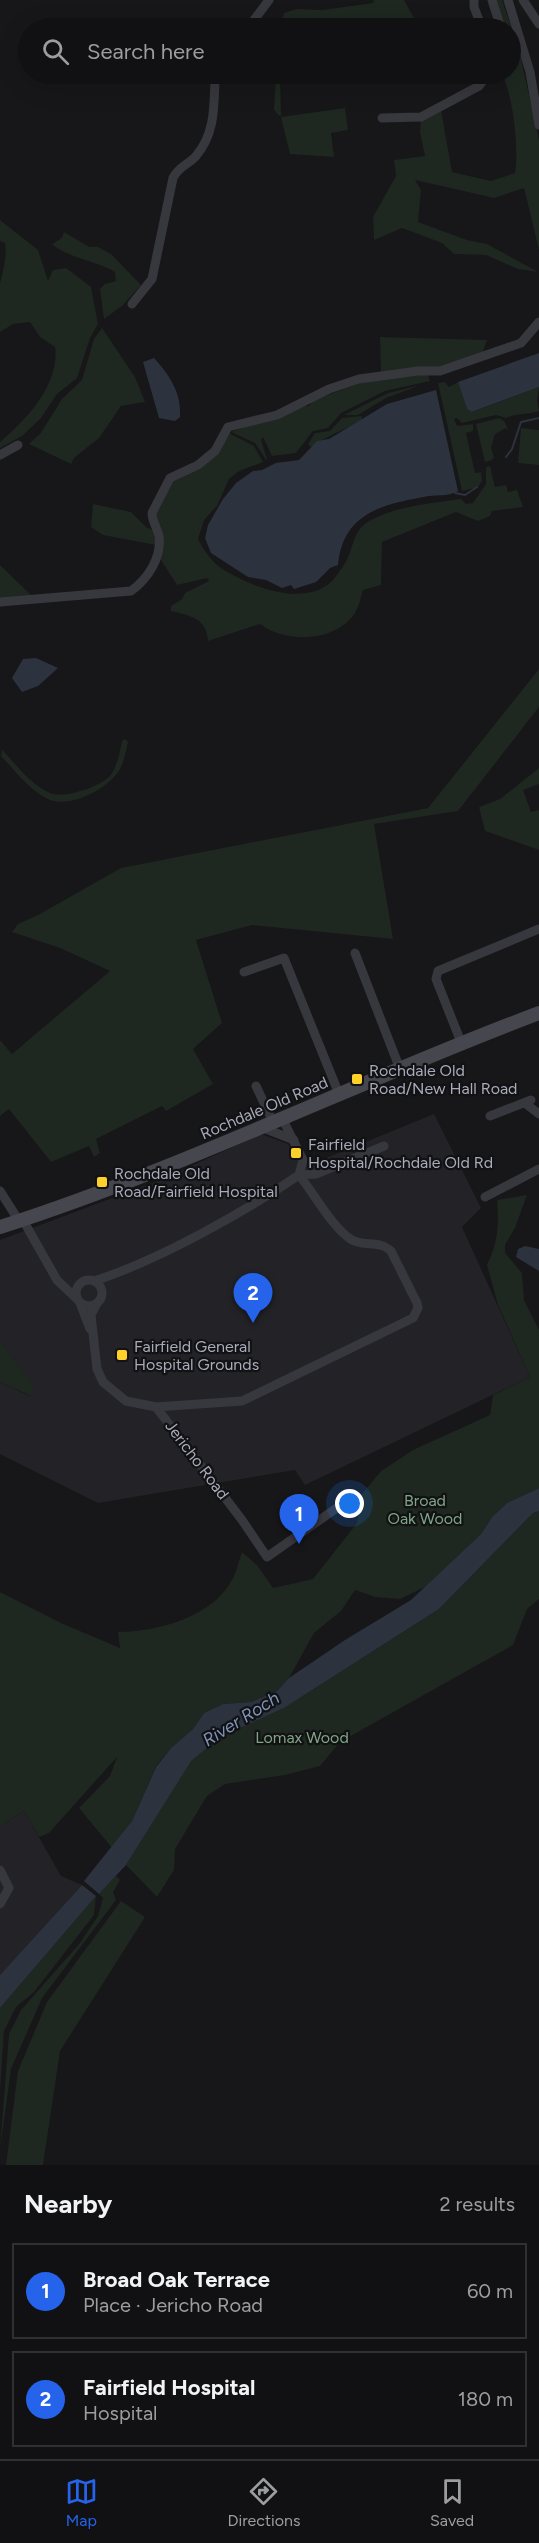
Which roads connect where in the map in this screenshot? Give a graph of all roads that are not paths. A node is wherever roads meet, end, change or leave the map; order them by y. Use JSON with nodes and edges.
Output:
{"nodes":[{"id":1,"x":269,"y":0,"type":"edge"},
{"id":2,"x":474,"y":0,"type":"edge"},
{"id":3,"x":492,"y":0,"type":"edge"},
{"id":4,"x":508,"y":0,"type":"edge"},
{"id":5,"x":523,"y":0,"type":"edge"},
{"id":6,"x":256,"y":18,"type":"edge"},
{"id":7,"x":478,"y":18,"type":"edge"},
{"id":8,"x":498,"y":18,"type":"edge"},
{"id":9,"x":514,"y":18,"type":"edge"},
{"id":10,"x":539,"y":24,"type":"edge"},
{"id":11,"x":521,"y":43,"type":"edge"},
{"id":12,"x":214,"y":84,"type":"edge"},
{"id":13,"x":480,"y":84,"type":"edge"},
{"id":14,"x":382,"y":118,"type":"dead end"},
{"id":15,"x":539,"y":125,"type":"edge"},
{"id":16,"x":132,"y":304,"type":"dead end"},
{"id":17,"x":539,"y":322,"type":"edge"},
{"id":18,"x":18,"y":445,"type":"dead end"},
{"id":19,"x":0,"y":455,"type":"edge"},
{"id":20,"x":0,"y":602,"type":"edge"},
{"id":21,"x":539,"y":929,"type":"edge"},
{"id":22,"x":355,"y":953,"type":"dead end"},
{"id":23,"x":244,"y":972,"type":"dead end"},
{"id":24,"x":539,"y":1013,"type":"edge"},
{"id":25,"x":461,"y":1042,"type":"junction"},
{"id":26,"x":400,"y":1069,"type":"junction"},
{"id":27,"x":256,"y":1086,"type":"dead end"},
{"id":28,"x":339,"y":1094,"type":"junction"},
{"id":29,"x":539,"y":1114,"type":"edge"},
{"id":30,"x":490,"y":1116,"type":"dead end"},
{"id":31,"x":272,"y":1122,"type":"junction"},
{"id":32,"x":294,"y":1140,"type":"junction"},
{"id":33,"x":384,"y":1146,"type":"dead end"},
{"id":34,"x":539,"y":1169,"type":"edge"},
{"id":35,"x":299,"y":1175,"type":"junction"},
{"id":36,"x":0,"y":1191,"type":"edge"},
{"id":37,"x":484,"y":1197,"type":"dead end"},
{"id":38,"x":21,"y":1221,"type":"junction"},
{"id":39,"x":0,"y":1227,"type":"edge"},
{"id":40,"x":55,"y":1274,"type":"junction"},
{"id":41,"x":94,"y":1281,"type":"junction"},
{"id":42,"x":81,"y":1283,"type":"junction"},
{"id":43,"x":79,"y":1301,"type":"junction"},
{"id":44,"x":97,"y":1303,"type":"junction"},
{"id":45,"x":93,"y":1337,"type":"junction"},
{"id":46,"x":156,"y":1407,"type":"junction"},
{"id":47,"x":341,"y":1505,"type":"dead end"},
{"id":48,"x":0,"y":1870,"type":"edge"},
{"id":49,"x":0,"y":1904,"type":"edge"}],
"edges":[{"from":1,"to":6,"type":"street"},
{"from":2,"to":7,"type":"street"},
{"from":3,"to":8,"type":"street"},
{"from":4,"to":9,"type":"street"},
{"from":5,"to":10,"type":"street"},
{"from":11,"to":15,"type":"street"},
{"from":12,"to":16,"type":"street"},
{"from":13,"to":14,"type":"street"},
{"from":17,"to":20,"type":"street"},
{"from":18,"to":19,"type":"street"},
{"from":21,"to":25,"type":"street"},
{"from":22,"to":26,"type":"street"},
{"from":23,"to":28,"type":"street"},
{"from":24,"to":25,"type":"main road","name":"Rochdale Old Road"},
{"from":25,"to":26,"type":"main road","name":"Rochdale Old Road"},
{"from":26,"to":28,"type":"main road","name":"Rochdale Old Road"},
{"from":27,"to":31,"type":"street"},
{"from":28,"to":31,"type":"main road","name":"Rochdale Old Road"},
{"from":29,"to":30,"type":"street"},
{"from":31,"to":32,"type":"street"},
{"from":31,"to":32,"type":"street"},
{"from":31,"to":38,"type":"main road","name":"Rochdale Old Road"},
{"from":32,"to":35,"type":"street"},
{"from":33,"to":35,"type":"street"},
{"from":34,"to":37,"type":"street"},
{"from":35,"to":41,"type":"street"},
{"from":35,"to":46,"type":"street"},
{"from":36,"to":38,"type":"street"},
{"from":38,"to":39,"type":"main road","name":"Rochdale Old Road"},
{"from":38,"to":40,"type":"street"},
{"from":40,"to":42,"type":"street"},
{"from":40,"to":43,"type":"street"},
{"from":41,"to":42,"type":"street"},
{"from":41,"to":44,"type":"street"},
{"from":42,"to":43,"type":"street"},
{"from":43,"to":44,"type":"street"},
{"from":43,"to":45,"type":"street"},
{"from":44,"to":45,"type":"street","name":"Jericho Road"},
{"from":45,"to":46,"type":"street","name":"Jericho Road"},
{"from":46,"to":47,"type":"street","name":"Jericho Road"},
{"from":48,"to":49,"type":"street"}]}
